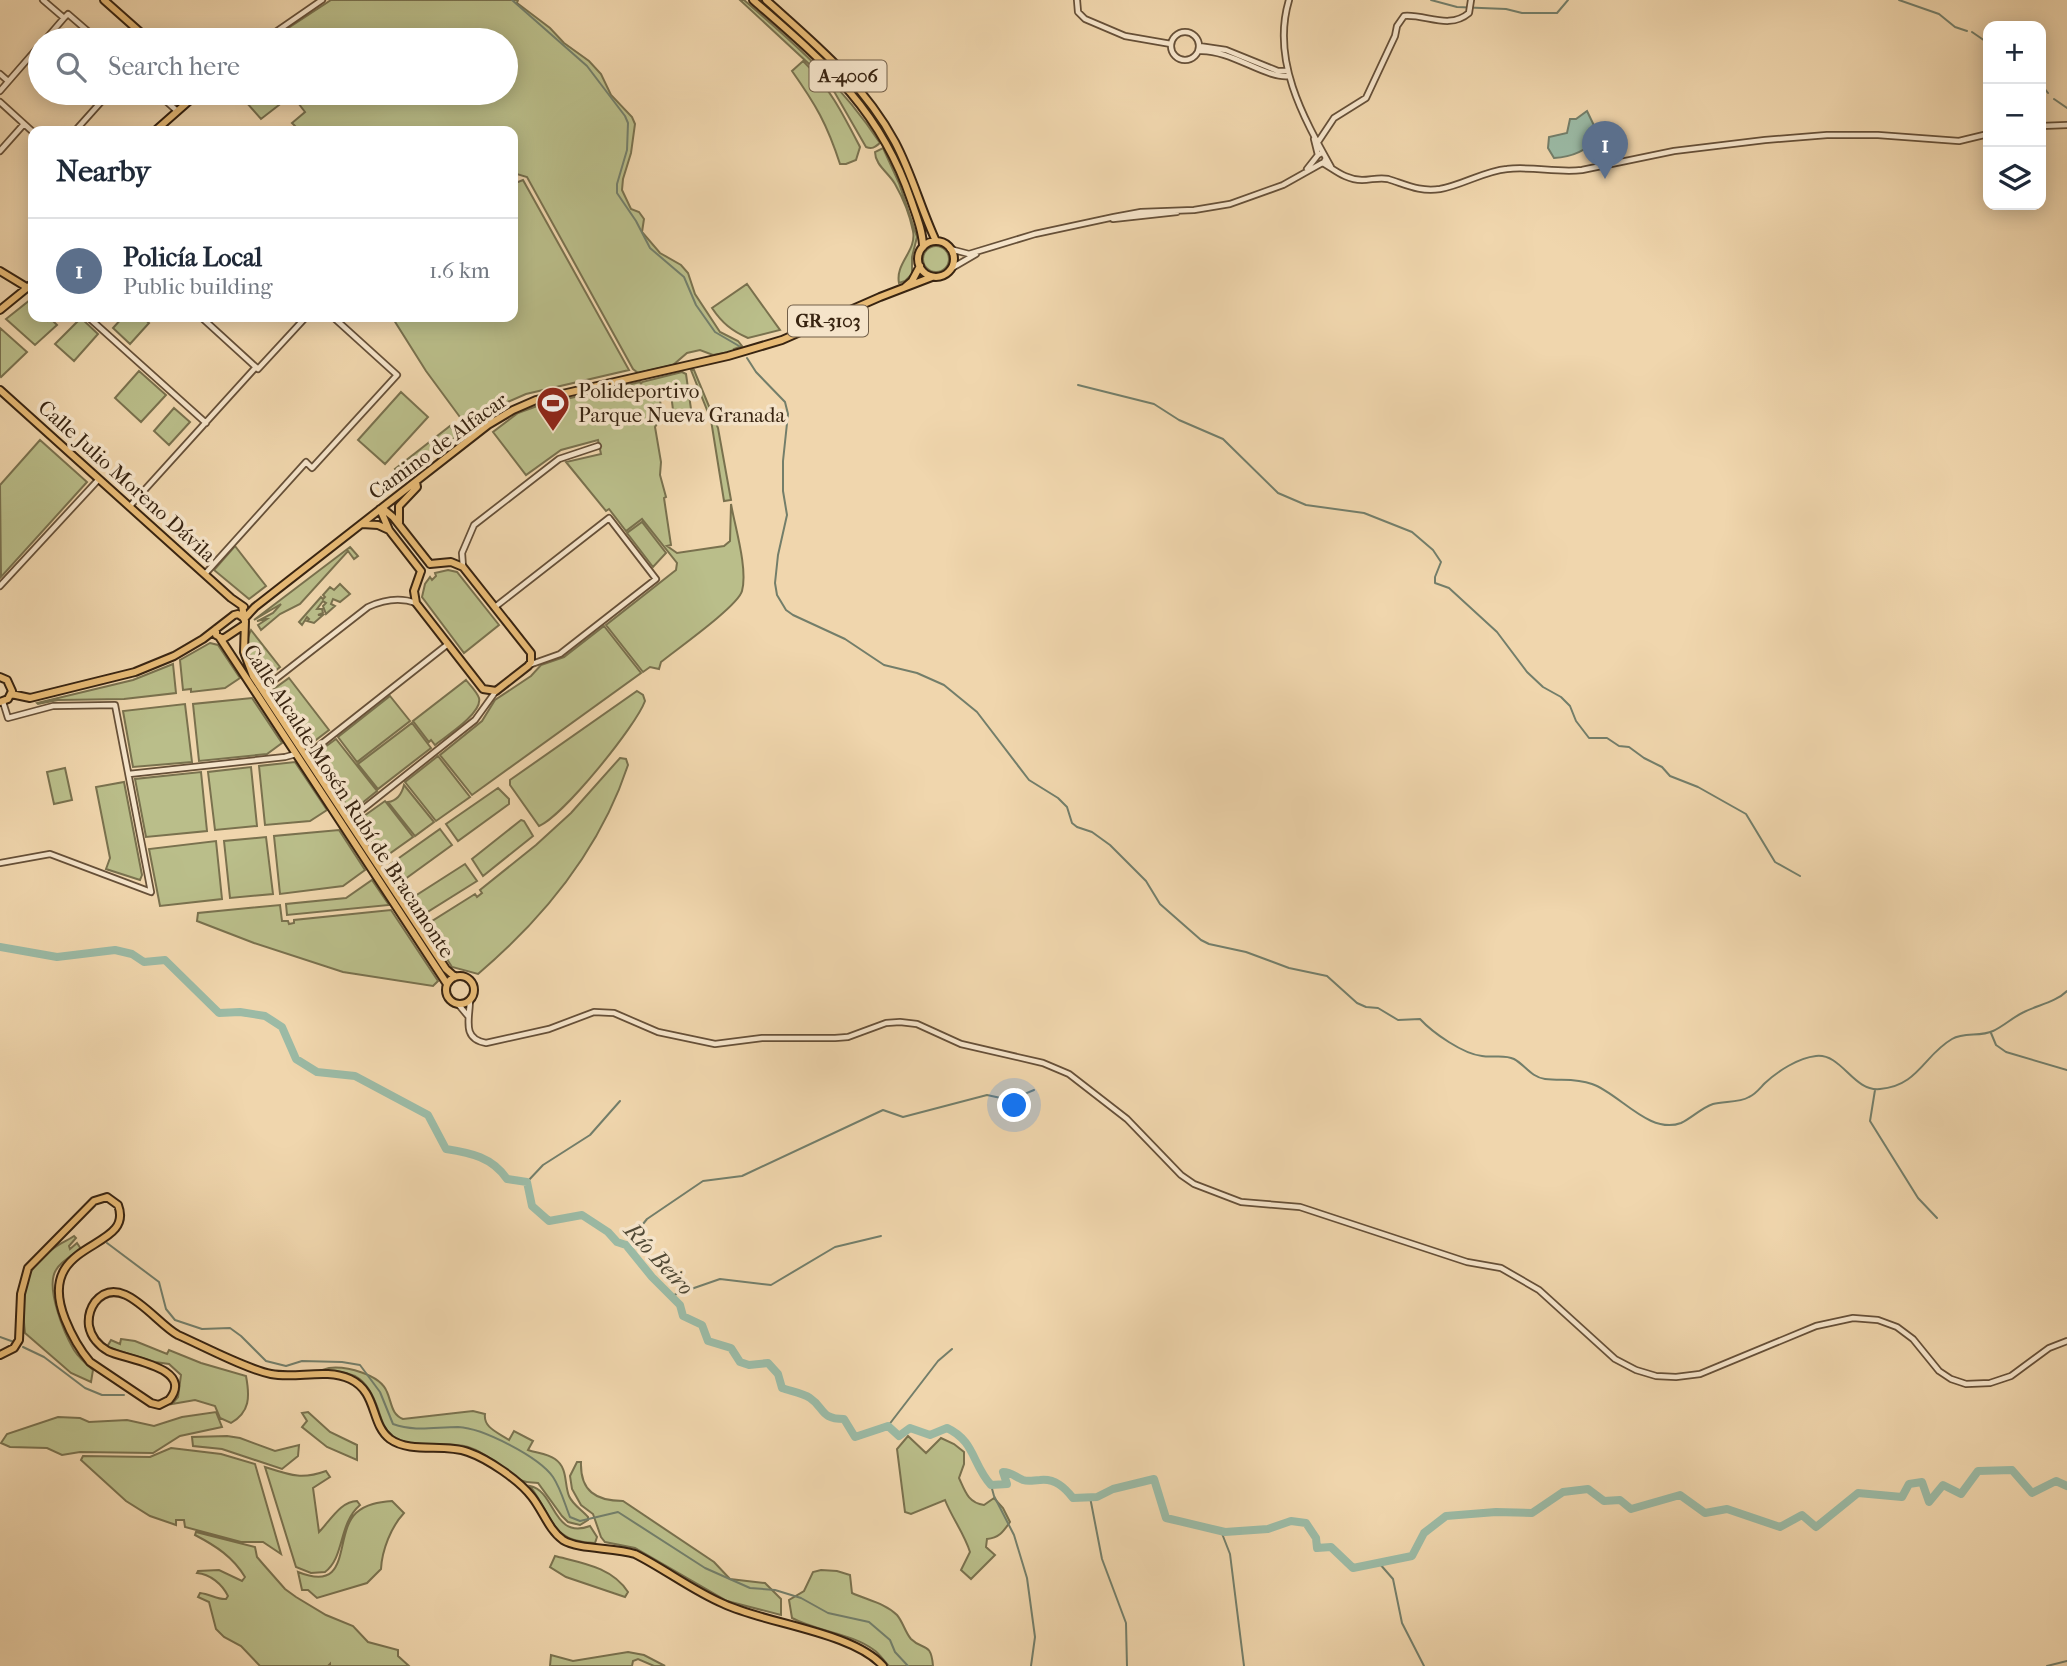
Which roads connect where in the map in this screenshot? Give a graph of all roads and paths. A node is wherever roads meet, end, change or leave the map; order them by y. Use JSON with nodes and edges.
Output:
{"nodes":[{"id":1,"x":43,"y":0,"type":"edge"},
{"id":2,"x":104,"y":0,"type":"edge"},
{"id":3,"x":322,"y":0,"type":"edge"},
{"id":4,"x":753,"y":0,"type":"edge"},
{"id":5,"x":766,"y":0,"type":"edge"},
{"id":6,"x":1077,"y":0,"type":"edge"},
{"id":7,"x":1289,"y":0,"type":"edge"},
{"id":8,"x":1471,"y":1,"type":"edge"},
{"id":9,"x":64,"y":19,"type":"junction"},
{"id":10,"x":56,"y":28,"type":"edge"},
{"id":11,"x":84,"y":28,"type":"edge"},
{"id":12,"x":136,"y":28,"type":"edge"},
{"id":13,"x":281,"y":28,"type":"edge"},
{"id":14,"x":1171,"y":44,"type":"junction"},
{"id":15,"x":1199,"y":48,"type":"junction"},
{"id":16,"x":28,"y":58,"type":"edge"},
{"id":17,"x":1288,"y":73,"type":"junction"},
{"id":18,"x":0,"y":74,"type":"edge"},
{"id":19,"x":8,"y":81,"type":"junction"},
{"id":20,"x":0,"y":90,"type":"edge"},
{"id":21,"x":0,"y":102,"type":"edge"},
{"id":22,"x":98,"y":105,"type":"edge"},
{"id":23,"x":170,"y":105,"type":"edge"},
{"id":24,"x":182,"y":105,"type":"edge"},
{"id":25,"x":176,"y":110,"type":"junction"},
{"id":26,"x":24,"y":124,"type":"junction"},
{"id":27,"x":161,"y":124,"type":"joint"},
{"id":28,"x":2067,"y":125,"type":"edge"},
{"id":29,"x":79,"y":126,"type":"edge"},
{"id":30,"x":163,"y":126,"type":"edge"},
{"id":31,"x":2046,"y":126,"type":"edge"},
{"id":32,"x":28,"y":128,"type":"edge"},
{"id":33,"x":1313,"y":135,"type":"junction"},
{"id":34,"x":1983,"y":135,"type":"edge"},
{"id":35,"x":1318,"y":142,"type":"junction"},
{"id":36,"x":0,"y":151,"type":"edge"},
{"id":37,"x":1321,"y":158,"type":"junction"},
{"id":38,"x":936,"y":241,"type":"junction"},
{"id":39,"x":923,"y":247,"type":"junction"},
{"id":40,"x":950,"y":248,"type":"junction"},
{"id":41,"x":977,"y":253,"type":"junction"},
{"id":42,"x":920,"y":266,"type":"junction"},
{"id":43,"x":952,"y":268,"type":"junction"},
{"id":44,"x":0,"y":271,"type":"edge"},
{"id":45,"x":932,"y":277,"type":"junction"},
{"id":46,"x":28,"y":285,"type":"edge"},
{"id":47,"x":903,"y":288,"type":"junction"},
{"id":48,"x":28,"y":289,"type":"edge"},
{"id":49,"x":0,"y":310,"type":"edge"},
{"id":50,"x":94,"y":322,"type":"edge"},
{"id":51,"x":206,"y":322,"type":"edge"},
{"id":52,"x":301,"y":322,"type":"edge"},
{"id":53,"x":339,"y":322,"type":"edge"},
{"id":54,"x":257,"y":368,"type":"junction"},
{"id":55,"x":0,"y":390,"type":"edge"},
{"id":56,"x":206,"y":423,"type":"junction"},
{"id":57,"x":598,"y":446,"type":"dead end"},
{"id":58,"x":99,"y":479,"type":"junction"},
{"id":59,"x":416,"y":482,"type":"junction"},
{"id":60,"x":129,"y":507,"type":"junction"},
{"id":61,"x":381,"y":509,"type":"junction"},
{"id":62,"x":362,"y":524,"type":"junction"},
{"id":63,"x":399,"y":525,"type":"junction"},
{"id":64,"x":389,"y":530,"type":"junction"},
{"id":65,"x":462,"y":553,"type":"junction"},
{"id":66,"x":428,"y":561,"type":"junction"},
{"id":67,"x":451,"y":562,"type":"junction"},
{"id":68,"x":463,"y":567,"type":"junction"},
{"id":69,"x":420,"y":568,"type":"junction"},
{"id":70,"x":204,"y":575,"type":"junction"},
{"id":71,"x":1,"y":587,"type":"edge"},
{"id":72,"x":414,"y":591,"type":"junction"},
{"id":73,"x":402,"y":599,"type":"junction"},
{"id":74,"x":416,"y":603,"type":"junction"},
{"id":75,"x":255,"y":607,"type":"junction"},
{"id":76,"x":495,"y":607,"type":"junction"},
{"id":77,"x":243,"y":614,"type":"junction"},
{"id":78,"x":218,"y":634,"type":"junction"},
{"id":79,"x":447,"y":644,"type":"junction"},
{"id":80,"x":531,"y":653,"type":"junction"},
{"id":81,"x":546,"y":658,"type":"junction"},
{"id":82,"x":528,"y":666,"type":"junction"},
{"id":83,"x":0,"y":677,"type":"edge"},
{"id":84,"x":259,"y":685,"type":"junction"},
{"id":85,"x":268,"y":685,"type":"junction"},
{"id":86,"x":483,"y":689,"type":"junction"},
{"id":87,"x":496,"y":691,"type":"junction"},
{"id":88,"x":264,"y":693,"type":"junction"},
{"id":89,"x":11,"y":694,"type":"junction"},
{"id":90,"x":1,"y":702,"type":"edge"},
{"id":91,"x":484,"y":705,"type":"junction"},
{"id":92,"x":297,"y":753,"type":"junction"},
{"id":93,"x":306,"y":756,"type":"junction"},
{"id":94,"x":129,"y":775,"type":"junction"},
{"id":95,"x":348,"y":821,"type":"junction"},
{"id":96,"x":0,"y":863,"type":"edge"},
{"id":97,"x":148,"y":879,"type":"junction"},
{"id":98,"x":135,"y":887,"type":"junction"},
{"id":99,"x":455,"y":977,"type":"junction"},
{"id":100,"x":447,"y":984,"type":"junction"},
{"id":101,"x":470,"y":999,"type":"junction"},
{"id":102,"x":458,"y":1004,"type":"junction"},
{"id":103,"x":468,"y":1016,"type":"junction"},
{"id":104,"x":2067,"y":1341,"type":"edge"},
{"id":105,"x":0,"y":1355,"type":"edge"},
{"id":106,"x":883,"y":1666,"type":"edge"}],
"edges":[{"from":1,"to":9,"type":"street"},
{"from":2,"to":12,"type":"main road"},
{"from":3,"to":13,"type":"street"},
{"from":4,"to":39,"type":"main road","number":"A-4006"},
{"from":5,"to":38,"type":"main road","number":"A-4006"},
{"from":6,"to":14,"type":"street"},
{"from":7,"to":17,"type":"street"},
{"from":8,"to":35,"type":"street"},
{"from":9,"to":10,"type":"street"},
{"from":9,"to":11,"type":"street"},
{"from":14,"to":15,"type":"street"},
{"from":14,"to":15,"type":"street"},
{"from":15,"to":17,"type":"street"},
{"from":16,"to":19,"type":"street"},
{"from":17,"to":33,"type":"street"},
{"from":18,"to":19,"type":"street"},
{"from":19,"to":20,"type":"street"},
{"from":21,"to":26,"type":"street"},
{"from":22,"to":29,"type":"street"},
{"from":23,"to":25,"type":"street"},
{"from":24,"to":25,"type":"main road"},
{"from":25,"to":27,"type":"main road"},
{"from":26,"to":32,"type":"street"},
{"from":26,"to":36,"type":"street"},
{"from":27,"to":30,"type":"street"},
{"from":28,"to":31,"type":"street"},
{"from":33,"to":35,"type":"street"},
{"from":33,"to":37,"type":"street"},
{"from":34,"to":37,"type":"street"},
{"from":35,"to":37,"type":"street"},
{"from":37,"to":41,"type":"street","number":"GR-3103"},
{"from":38,"to":39,"type":"main road"},
{"from":38,"to":40,"type":"main road","number":"GR-3103"},
{"from":39,"to":42,"type":"main road","number":"GR-3103"},
{"from":40,"to":41,"type":"street","number":"GR-3103"},
{"from":40,"to":43,"type":"main road"},
{"from":41,"to":43,"type":"street","number":"GR-3103"},
{"from":42,"to":45,"type":"main road"},
{"from":42,"to":47,"type":"main road","number":"GR-3103"},
{"from":43,"to":45,"type":"main road","number":"GR-3103"},
{"from":44,"to":46,"type":"main road"},
{"from":45,"to":47,"type":"main road","number":"GR-3103"},
{"from":47,"to":59,"type":"main road","name":"Camino de Alfacar","number":"GR-3103"},
{"from":48,"to":49,"type":"main road"},
{"from":50,"to":56,"type":"street"},
{"from":51,"to":54,"type":"street"},
{"from":52,"to":54,"type":"street"},
{"from":53,"to":70,"type":"street"},
{"from":54,"to":56,"type":"street"},
{"from":55,"to":58,"type":"main road","name":"Calle Julio Moreno Dávila"},
{"from":56,"to":60,"type":"street"},
{"from":57,"to":65,"type":"street"},
{"from":58,"to":60,"type":"main road","name":"Calle Julio Moreno Dávila"},
{"from":58,"to":71,"type":"street"},
{"from":59,"to":61,"type":"main road","name":"Camino de Alfacar"},
{"from":59,"to":63,"type":"main road"},
{"from":60,"to":70,"type":"main road","name":"Calle Julio Moreno Dávila"},
{"from":61,"to":62,"type":"main road","name":"Camino de Alfacar"},
{"from":61,"to":63,"type":"main road"},
{"from":61,"to":64,"type":"main road"},
{"from":62,"to":64,"type":"main road"},
{"from":62,"to":75,"type":"main road","name":"Camino de Alfacar"},
{"from":63,"to":66,"type":"main road"},
{"from":64,"to":69,"type":"main road"},
{"from":65,"to":67,"type":"street"},
{"from":65,"to":68,"type":"street"},
{"from":66,"to":67,"type":"main road"},
{"from":66,"to":69,"type":"main road"},
{"from":66,"to":69,"type":"main road"},
{"from":67,"to":68,"type":"main road"},
{"from":68,"to":76,"type":"main road"},
{"from":69,"to":72,"type":"main road"},
{"from":70,"to":77,"type":"main road","name":"Calle Julio Moreno Dávila"},
{"from":72,"to":73,"type":"street"},
{"from":72,"to":74,"type":"main road"},
{"from":73,"to":74,"type":"street"},
{"from":73,"to":85,"type":"street"},
{"from":74,"to":79,"type":"main road"},
{"from":75,"to":77,"type":"main road"},
{"from":75,"to":77,"type":"main road","name":"Camino de Alfacar"},
{"from":76,"to":80,"type":"main road"},
{"from":76,"to":81,"type":"street"},
{"from":77,"to":78,"type":"main road"},
{"from":77,"to":78,"type":"main road"},
{"from":77,"to":84,"type":"main road","name":"Calle Alcalde Mosén Rubí de Bracamonte"},
{"from":78,"to":89,"type":"main road"},
{"from":78,"to":92,"type":"main road","name":"Calle Alcalde Mosén Rubí de Bracamonte"},
{"from":79,"to":86,"type":"main road"},
{"from":79,"to":93,"type":"street"},
{"from":80,"to":81,"type":"street"},
{"from":80,"to":82,"type":"main road"},
{"from":81,"to":82,"type":"street"},
{"from":82,"to":87,"type":"main road"},
{"from":83,"to":89,"type":"main road"},
{"from":84,"to":85,"type":"street"},
{"from":84,"to":88,"type":"main road","name":"Calle Alcalde Mosén Rubí de Bracamonte"},
{"from":85,"to":88,"type":"street"},
{"from":86,"to":87,"type":"main road"},
{"from":86,"to":91,"type":"street"},
{"from":87,"to":91,"type":"street"},
{"from":88,"to":93,"type":"main road","name":"Calle Alcalde Mosén Rubí de Bracamonte"},
{"from":89,"to":90,"type":"main road"},
{"from":90,"to":94,"type":"street"},
{"from":91,"to":95,"type":"street"},
{"from":92,"to":94,"type":"street"},
{"from":92,"to":100,"type":"main road","name":"Calle Alcalde Mosén Rubí de Bracamonte"},
{"from":93,"to":95,"type":"main road","name":"Calle Alcalde Mosén Rubí de Bracamonte"},
{"from":94,"to":97,"type":"street"},
{"from":95,"to":99,"type":"main road","name":"Calle Alcalde Mosén Rubí de Bracamonte"},
{"from":96,"to":98,"type":"street"},
{"from":97,"to":98,"type":"street"},
{"from":97,"to":98,"type":"street"},
{"from":99,"to":100,"type":"main road"},
{"from":99,"to":101,"type":"main road"},
{"from":100,"to":102,"type":"main road"},
{"from":101,"to":102,"type":"main road"},
{"from":101,"to":103,"type":"street"},
{"from":102,"to":103,"type":"street"},
{"from":103,"to":104,"type":"street"},
{"from":105,"to":106,"type":"main road"}]}
